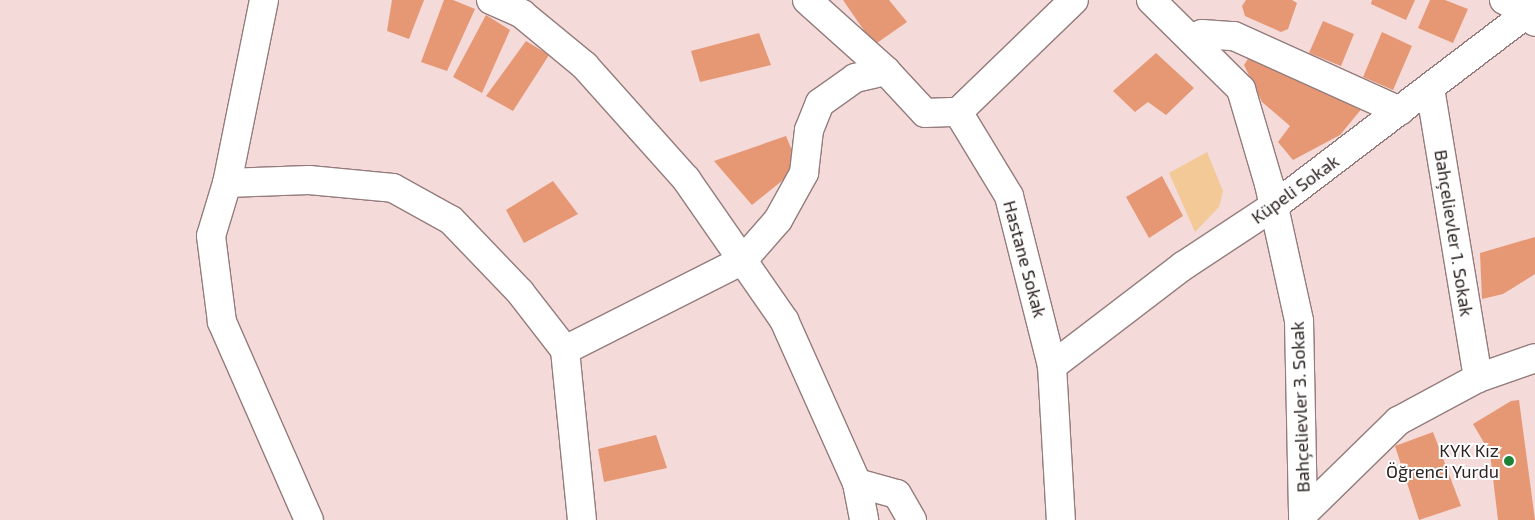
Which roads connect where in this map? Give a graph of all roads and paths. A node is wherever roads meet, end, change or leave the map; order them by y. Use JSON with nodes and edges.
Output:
{"nodes":[{"id":1,"x":264,"y":0,"type":"edge"},
{"id":2,"x":491,"y":0,"type":"edge"},
{"id":3,"x":807,"y":0,"type":"edge"},
{"id":4,"x":1074,"y":0,"type":"edge"},
{"id":5,"x":1151,"y":0,"type":"edge"},
{"id":6,"x":1504,"y":0,"type":"edge"},
{"id":7,"x":1533,"y":14,"type":"edge"},
{"id":8,"x":1192,"y":40,"type":"junction"},
{"id":9,"x":886,"y":71,"type":"junction"},
{"id":10,"x":1430,"y":88,"type":"junction"},
{"id":11,"x":1400,"y":111,"type":"junction"},
{"id":12,"x":958,"y":112,"type":"junction"},
{"id":13,"x":227,"y":182,"type":"junction"},
{"id":14,"x":1274,"y":206,"type":"junction"},
{"id":15,"x":743,"y":260,"type":"junction"},
{"id":16,"x":565,"y":350,"type":"junction"},
{"id":17,"x":1535,"y":358,"type":"edge"},
{"id":18,"x":1052,"y":366,"type":"junction"},
{"id":19,"x":1478,"y":378,"type":"junction"},
{"id":20,"x":857,"y":483,"type":"junction"},
{"id":21,"x":1303,"y":516,"type":"edge"},
{"id":22,"x":309,"y":520,"type":"edge"},
{"id":23,"x":582,"y":520,"type":"edge"},
{"id":24,"x":864,"y":520,"type":"edge"},
{"id":25,"x":912,"y":520,"type":"edge"},
{"id":26,"x":1062,"y":520,"type":"edge"}],
"edges":[{"from":1,"to":13,"type":"street"},
{"from":2,"to":15,"type":"street"},
{"from":3,"to":9,"type":"street"},
{"from":4,"to":12,"type":"street"},
{"from":5,"to":8,"type":"street","name":"Bahçelievler 3. Sokak"},
{"from":6,"to":7,"type":"street"},
{"from":7,"to":10,"type":"street","name":"Küpeli Sokak"},
{"from":8,"to":11,"type":"street"},
{"from":8,"to":14,"type":"street","name":"Bahçelievler 3. Sokak"},
{"from":9,"to":12,"type":"street"},
{"from":9,"to":15,"type":"street"},
{"from":10,"to":11,"type":"street","name":"Küpeli Sokak"},
{"from":10,"to":19,"type":"street","name":"Bahçelievler 1. Sokak"},
{"from":11,"to":14,"type":"street","name":"Küpeli Sokak"},
{"from":12,"to":18,"type":"street","name":"Hastane Sokak"},
{"from":13,"to":16,"type":"street"},
{"from":13,"to":22,"type":"street"},
{"from":14,"to":18,"type":"street","name":"Küpeli Sokak"},
{"from":14,"to":21,"type":"street","name":"Bahçelievler 3. Sokak"},
{"from":15,"to":16,"type":"street"},
{"from":15,"to":20,"type":"street"},
{"from":16,"to":23,"type":"street"},
{"from":17,"to":19,"type":"street"},
{"from":18,"to":26,"type":"street","name":"Hastane Sokak"},
{"from":19,"to":21,"type":"street"},
{"from":20,"to":24,"type":"street"},
{"from":20,"to":25,"type":"street"}]}
